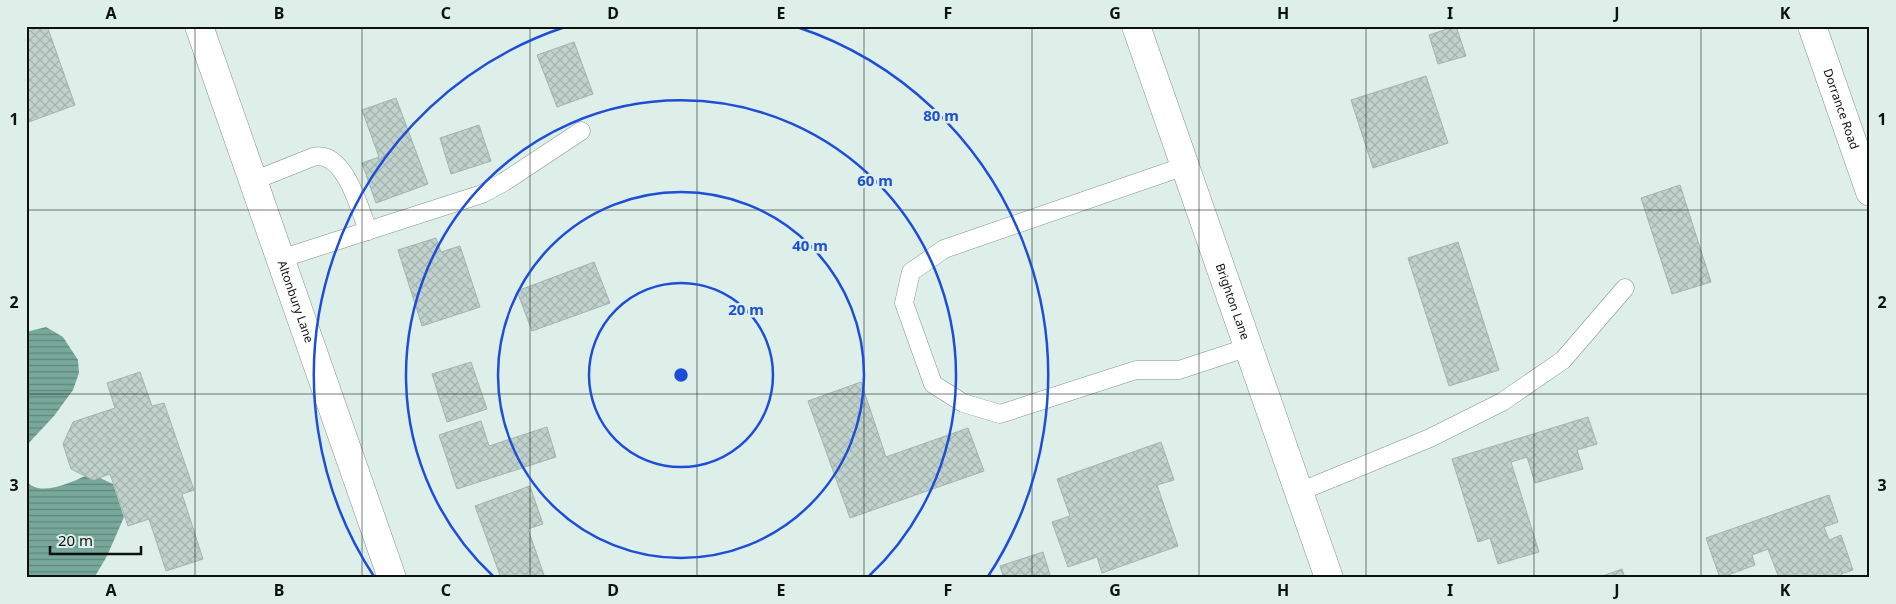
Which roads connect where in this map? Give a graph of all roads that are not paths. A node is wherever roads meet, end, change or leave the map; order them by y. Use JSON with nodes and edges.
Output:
{"nodes":[{"id":1,"x":198,"y":26,"type":"edge"},
{"id":2,"x":1136,"y":26,"type":"edge"},
{"id":3,"x":1812,"y":26,"type":"edge"},
{"id":4,"x":581,"y":131,"type":"dead end"},
{"id":5,"x":1185,"y":166,"type":"junction"},
{"id":6,"x":253,"y":181,"type":"junction"},
{"id":7,"x":1870,"y":192,"type":"edge"},
{"id":8,"x":368,"y":231,"type":"junction"},
{"id":9,"x":280,"y":259,"type":"junction"},
{"id":10,"x":1625,"y":288,"type":"dead end"},
{"id":11,"x":1249,"y":347,"type":"junction"},
{"id":12,"x":1299,"y":492,"type":"junction"},
{"id":13,"x":392,"y":578,"type":"edge"},
{"id":14,"x":1329,"y":578,"type":"edge"}],
"edges":[{"from":1,"to":6,"type":"street","name":"Altonbury Lane"},
{"from":2,"to":5,"type":"street","name":"Brighton Lane"},
{"from":3,"to":7,"type":"street","name":"Dorrance Road"},
{"from":4,"to":8,"type":"lane"},
{"from":5,"to":11,"type":"street","name":"Brighton Lane"},
{"from":5,"to":11,"type":"lane"},
{"from":6,"to":8,"type":"lane"},
{"from":6,"to":9,"type":"street","name":"Altonbury Lane"},
{"from":8,"to":9,"type":"lane"},
{"from":9,"to":13,"type":"street","name":"Altonbury Lane"},
{"from":10,"to":12,"type":"lane"},
{"from":11,"to":12,"type":"street","name":"Brighton Lane"},
{"from":12,"to":14,"type":"street","name":"Brighton Lane"}]}
